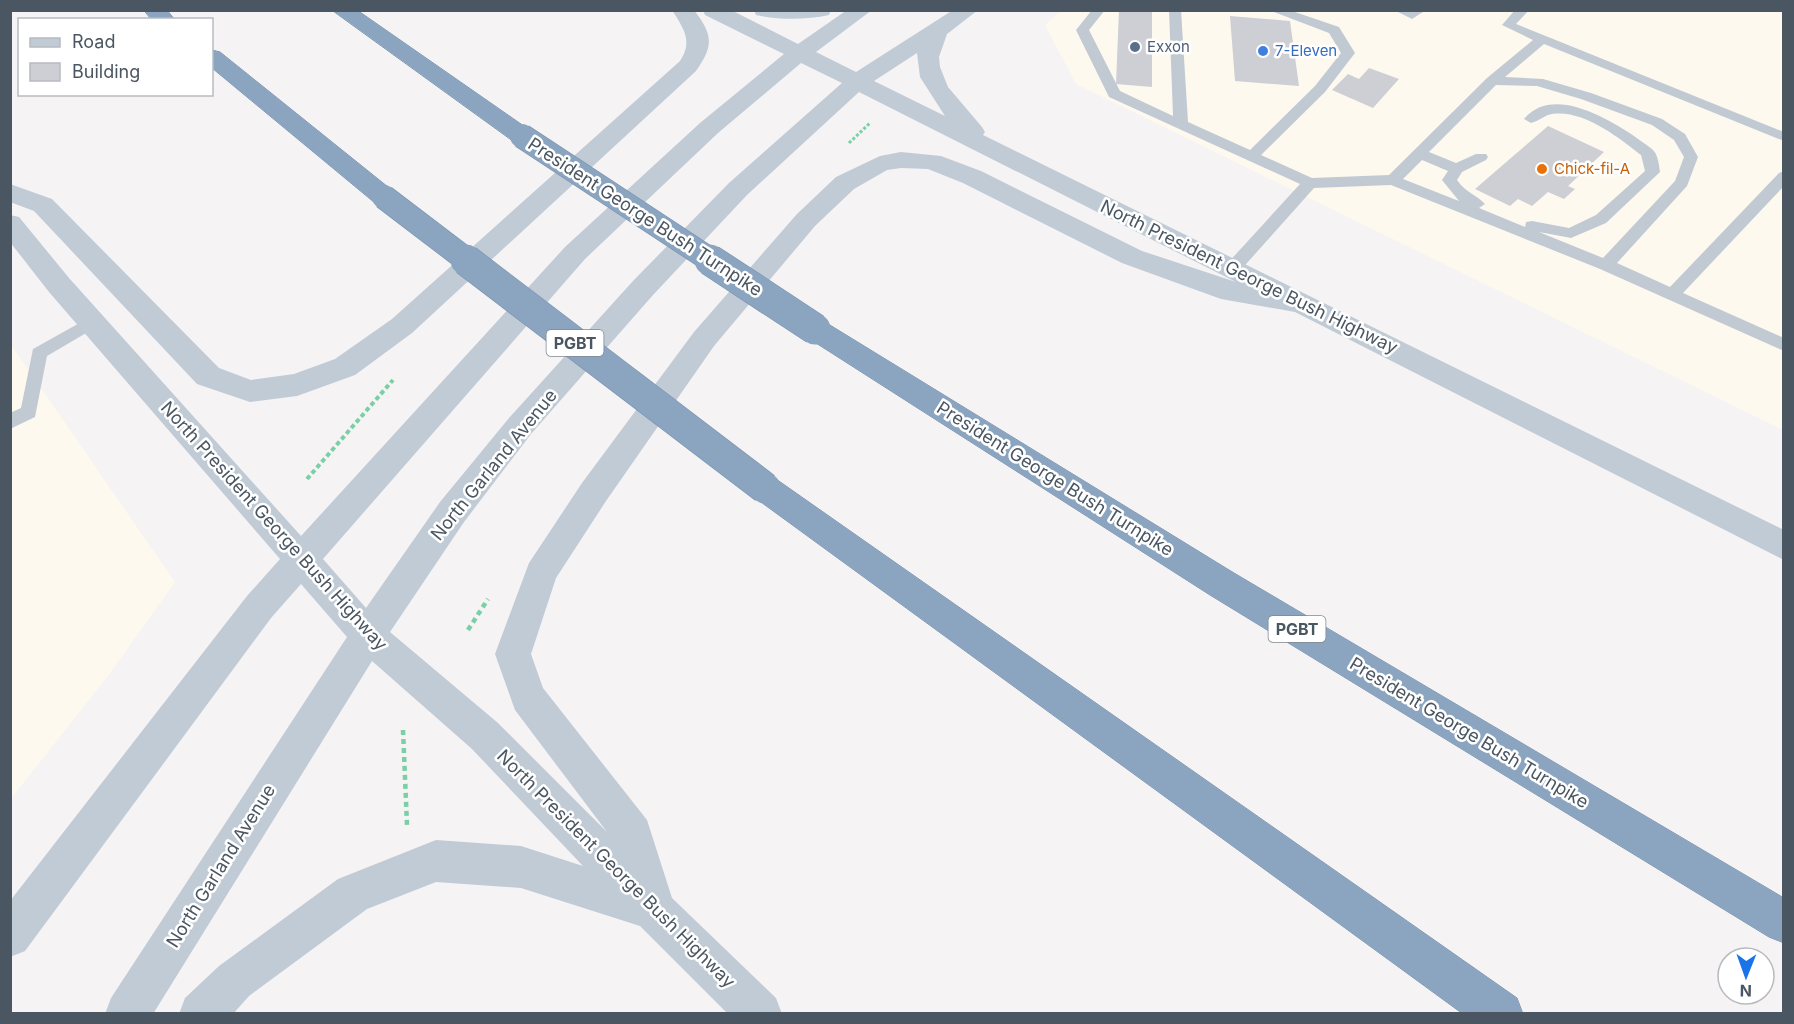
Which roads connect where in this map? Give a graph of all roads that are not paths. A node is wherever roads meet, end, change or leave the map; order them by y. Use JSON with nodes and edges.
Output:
{"nodes":[{"id":1,"x":342,"y":10,"type":"edge"},
{"id":2,"x":682,"y":10,"type":"edge"},
{"id":3,"x":712,"y":10,"type":"edge"},
{"id":4,"x":764,"y":10,"type":"edge"},
{"id":5,"x":821,"y":10,"type":"edge"},
{"id":6,"x":862,"y":10,"type":"edge"},
{"id":7,"x":968,"y":10,"type":"edge"},
{"id":8,"x":1099,"y":10,"type":"edge"},
{"id":9,"x":1175,"y":10,"type":"edge"},
{"id":10,"x":1275,"y":10,"type":"edge"},
{"id":11,"x":1400,"y":10,"type":"edge"},
{"id":12,"x":1420,"y":10,"type":"edge"},
{"id":13,"x":1523,"y":10,"type":"edge"},
{"id":14,"x":937,"y":30,"type":"junction"},
{"id":15,"x":1542,"y":39,"type":"junction"},
{"id":16,"x":798,"y":54,"type":"junction"},
{"id":17,"x":213,"y":58,"type":"edge"},
{"id":18,"x":1492,"y":81,"type":"junction"},
{"id":19,"x":857,"y":82,"type":"junction"},
{"id":20,"x":1531,"y":118,"type":"dead end"},
{"id":21,"x":1181,"y":125,"type":"junction"},
{"id":22,"x":1784,"y":137,"type":"edge"},
{"id":23,"x":986,"y":146,"type":"junction"},
{"id":24,"x":1420,"y":154,"type":"junction"},
{"id":25,"x":1251,"y":157,"type":"junction"},
{"id":26,"x":1481,"y":157,"type":"dead end"},
{"id":27,"x":1457,"y":169,"type":"junction"},
{"id":28,"x":1784,"y":176,"type":"edge"},
{"id":29,"x":1393,"y":180,"type":"junction"},
{"id":30,"x":1310,"y":183,"type":"junction"},
{"id":31,"x":10,"y":192,"type":"edge"},
{"id":32,"x":10,"y":223,"type":"edge"},
{"id":33,"x":1606,"y":265,"type":"junction"},
{"id":34,"x":1232,"y":269,"type":"junction"},
{"id":35,"x":1672,"y":295,"type":"junction"},
{"id":36,"x":1302,"y":303,"type":"junction"},
{"id":37,"x":92,"y":322,"type":"junction"},
{"id":38,"x":1784,"y":345,"type":"edge"},
{"id":39,"x":10,"y":422,"type":"edge"},
{"id":40,"x":1784,"y":546,"type":"edge"},
{"id":41,"x":302,"y":559,"type":"junction"},
{"id":42,"x":368,"y":635,"type":"junction"},
{"id":43,"x":654,"y":910,"type":"junction"},
{"id":44,"x":1784,"y":922,"type":"edge"},
{"id":45,"x":10,"y":936,"type":"edge"},
{"id":46,"x":128,"y":1014,"type":"edge"},
{"id":47,"x":201,"y":1014,"type":"edge"},
{"id":48,"x":760,"y":1014,"type":"edge"},
{"id":49,"x":1501,"y":1014,"type":"edge"}],
"edges":[{"from":1,"to":44,"type":"highway","name":"President George Bush Turnpike","number":"PGBT","bridge":true},
{"from":2,"to":31,"type":"main road"},
{"from":3,"to":16,"type":"main road","name":"North President George Bush Highway"},
{"from":4,"to":5,"type":"main road"},
{"from":6,"to":16,"type":"main road"},
{"from":7,"to":14,"type":"main road","name":"North Garland Avenue"},
{"from":8,"to":21,"type":"lane"},
{"from":9,"to":21,"type":"lane"},
{"from":10,"to":25,"type":"lane"},
{"from":11,"to":12,"type":"lane"},
{"from":13,"to":15,"type":"lane"},
{"from":14,"to":19,"type":"main road","name":"North Garland Avenue"},
{"from":14,"to":23,"type":"main road"},
{"from":15,"to":18,"type":"lane"},
{"from":15,"to":22,"type":"lane"},
{"from":16,"to":19,"type":"main road","name":"North President George Bush Highway"},
{"from":16,"to":41,"type":"main road"},
{"from":17,"to":49,"type":"highway","number":"PGBT","bridge":true},
{"from":18,"to":24,"type":"lane"},
{"from":18,"to":33,"type":"lane"},
{"from":19,"to":23,"type":"main road","name":"North President George Bush Highway"},
{"from":19,"to":42,"type":"main road","name":"North Garland Avenue"},
{"from":20,"to":27,"type":"lane"},
{"from":21,"to":25,"type":"lane"},
{"from":23,"to":34,"type":"main road","name":"North President George Bush Highway"},
{"from":24,"to":27,"type":"lane"},
{"from":24,"to":29,"type":"lane"},
{"from":25,"to":30,"type":"lane"},
{"from":26,"to":27,"type":"lane"},
{"from":28,"to":35,"type":"lane"},
{"from":29,"to":30,"type":"lane"},
{"from":29,"to":33,"type":"lane"},
{"from":30,"to":34,"type":"lane"},
{"from":32,"to":37,"type":"main road","name":"North President George Bush Highway"},
{"from":33,"to":35,"type":"lane"},
{"from":34,"to":36,"type":"main road","name":"North President George Bush Highway"},
{"from":35,"to":38,"type":"lane"},
{"from":36,"to":40,"type":"main road","name":"North President George Bush Highway"},
{"from":36,"to":43,"type":"main road"},
{"from":37,"to":39,"type":"lane"},
{"from":37,"to":41,"type":"main road","name":"North President George Bush Highway"},
{"from":41,"to":42,"type":"main road","name":"North President George Bush Highway"},
{"from":41,"to":45,"type":"main road"},
{"from":42,"to":43,"type":"main road","name":"North President George Bush Highway"},
{"from":42,"to":46,"type":"main road","name":"North Garland Avenue"},
{"from":43,"to":47,"type":"main road"},
{"from":43,"to":48,"type":"main road","name":"North President George Bush Highway"}]}
